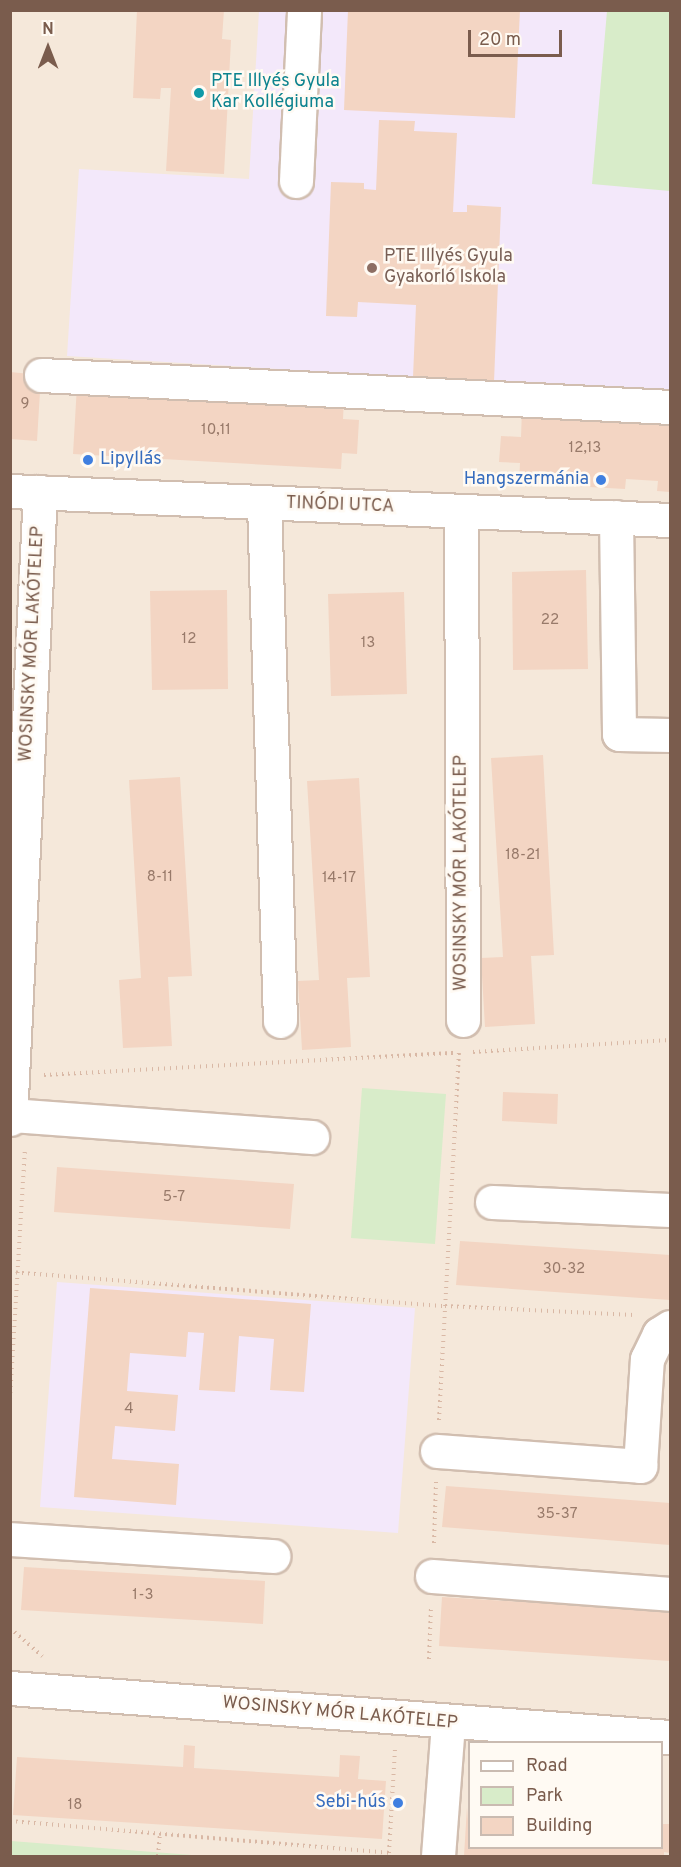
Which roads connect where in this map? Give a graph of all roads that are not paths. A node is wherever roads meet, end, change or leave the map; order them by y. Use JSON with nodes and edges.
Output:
{"nodes":[{"id":1,"x":304,"y":10,"type":"edge"},
{"id":2,"x":296,"y":181,"type":"dead end"},
{"id":3,"x":41,"y":375,"type":"dead end"},
{"id":4,"x":670,"y":406,"type":"edge"},
{"id":5,"x":25,"y":492,"type":"edge"},
{"id":6,"x":264,"y":503,"type":"junction"},
{"id":7,"x":461,"y":511,"type":"junction"},
{"id":8,"x":616,"y":517,"type":"junction"},
{"id":9,"x":670,"y":520,"type":"edge"},
{"id":10,"x":670,"y":735,"type":"edge"},
{"id":11,"x":463,"y":1020,"type":"road end"},
{"id":12,"x":280,"y":1021,"type":"dead end"},
{"id":13,"x":16,"y":1117,"type":"edge"},
{"id":14,"x":312,"y":1137,"type":"dead end"},
{"id":15,"x":492,"y":1202,"type":"dead end"},
{"id":16,"x":670,"y":1210,"type":"edge"},
{"id":17,"x":659,"y":1321,"type":"edge"},
{"id":18,"x":437,"y":1451,"type":"road end"},
{"id":19,"x":10,"y":1539,"type":"edge"},
{"id":20,"x":273,"y":1556,"type":"dead end"},
{"id":21,"x":432,"y":1575,"type":"road end"},
{"id":22,"x":670,"y":1594,"type":"edge"},
{"id":23,"x":10,"y":1688,"type":"edge"},
{"id":24,"x":448,"y":1723,"type":"junction"},
{"id":25,"x":670,"y":1737,"type":"edge"},
{"id":26,"x":438,"y":1857,"type":"edge"}],
"edges":[{"from":1,"to":2,"type":"street"},
{"from":3,"to":4,"type":"street"},
{"from":5,"to":6,"type":"street","name":"TINÓDI UTCA"},
{"from":5,"to":13,"type":"street","name":"WOSINSKY MÓR LAKÓTELEP"},
{"from":6,"to":7,"type":"street","name":"TINÓDI UTCA"},
{"from":6,"to":12,"type":"street"},
{"from":7,"to":8,"type":"street","name":"TINÓDI UTCA"},
{"from":7,"to":11,"type":"street","name":"WOSINSKY MÓR LAKÓTELEP"},
{"from":8,"to":9,"type":"street","name":"TINÓDI UTCA"},
{"from":8,"to":10,"type":"street"},
{"from":13,"to":14,"type":"street"},
{"from":15,"to":16,"type":"street"},
{"from":17,"to":18,"type":"street"},
{"from":19,"to":20,"type":"street"},
{"from":21,"to":22,"type":"street"},
{"from":23,"to":24,"type":"street","name":"WOSINSKY MÓR LAKÓTELEP"},
{"from":24,"to":25,"type":"street","name":"WOSINSKY MÓR LAKÓTELEP"},
{"from":24,"to":26,"type":"street"}]}
